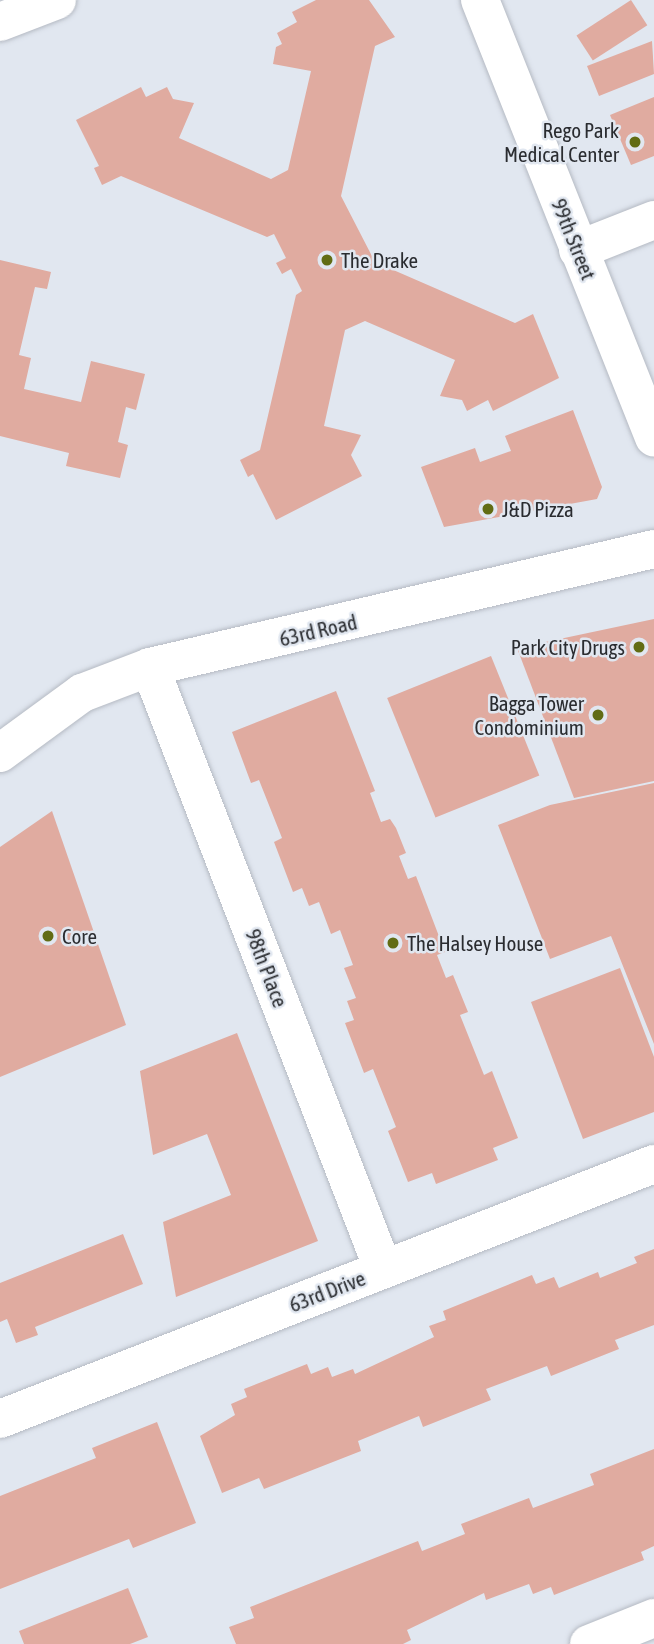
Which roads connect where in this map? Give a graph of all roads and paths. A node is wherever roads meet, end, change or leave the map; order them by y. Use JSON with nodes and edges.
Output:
{"nodes":[{"id":1,"x":57,"y":0,"type":"edge"},
{"id":2,"x":480,"y":0,"type":"edge"},
{"id":3,"x":0,"y":22,"type":"edge"},
{"id":4,"x":654,"y":220,"type":"edge"},
{"id":5,"x":578,"y":250,"type":"junction"},
{"id":6,"x":654,"y":438,"type":"edge"},
{"id":7,"x":654,"y":549,"type":"edge"},
{"id":8,"x":150,"y":667,"type":"junction"},
{"id":9,"x":0,"y":753,"type":"edge"},
{"id":10,"x":654,"y":1164,"type":"edge"},
{"id":11,"x":383,"y":1269,"type":"junction"},
{"id":12,"x":0,"y":1419,"type":"edge"},
{"id":13,"x":654,"y":1618,"type":"edge"},
{"id":14,"x":589,"y":1644,"type":"edge"}],
"edges":[{"from":1,"to":3,"type":"street"},
{"from":2,"to":5,"type":"street","name":"99th Street"},
{"from":4,"to":5,"type":"street"},
{"from":5,"to":6,"type":"street","name":"99th Street"},
{"from":7,"to":8,"type":"street","name":"63rd Road"},
{"from":8,"to":9,"type":"street","name":"63rd Road"},
{"from":8,"to":11,"type":"street","name":"98th Place"},
{"from":10,"to":11,"type":"street","name":"63rd Drive"},
{"from":11,"to":12,"type":"street","name":"63rd Drive"},
{"from":13,"to":14,"type":"street"}]}
